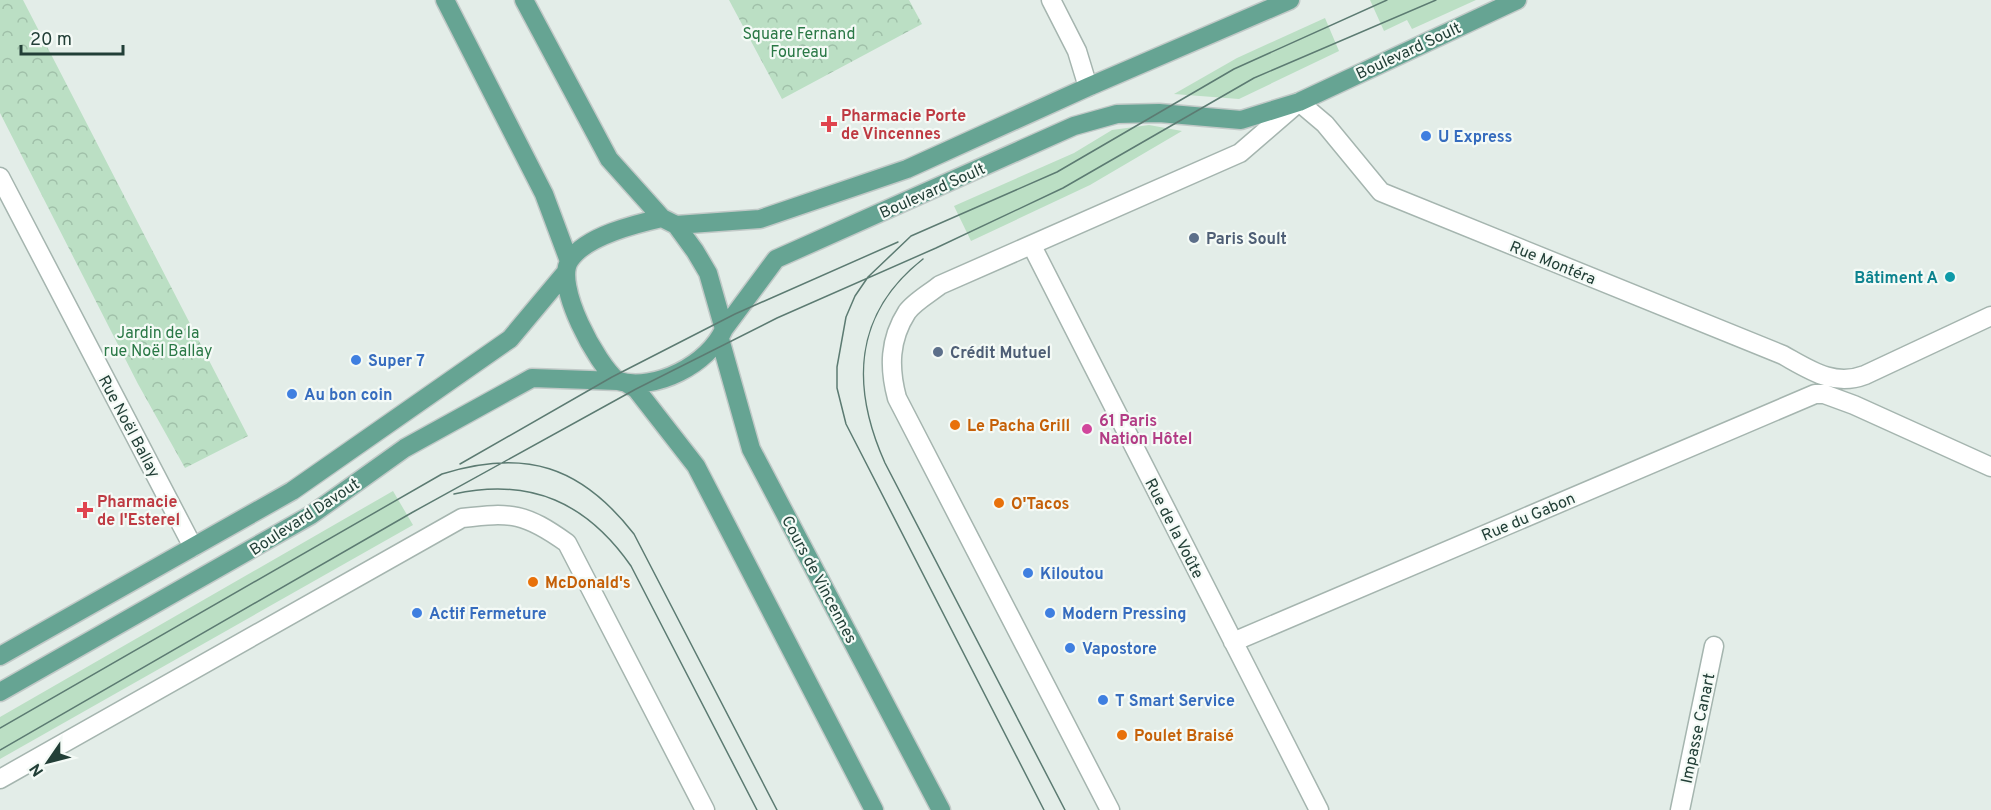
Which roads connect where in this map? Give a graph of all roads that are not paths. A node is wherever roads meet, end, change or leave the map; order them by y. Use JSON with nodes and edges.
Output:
{"nodes":[{"id":1,"x":445,"y":0,"type":"edge"},
{"id":2,"x":524,"y":0,"type":"edge"},
{"id":3,"x":1051,"y":0,"type":"edge"},
{"id":4,"x":1290,"y":0,"type":"edge"},
{"id":5,"x":1517,"y":0,"type":"edge"},
{"id":6,"x":1088,"y":87,"type":"junction"},
{"id":7,"x":1299,"y":102,"type":"junction"},
{"id":8,"x":0,"y":177,"type":"edge"},
{"id":9,"x":669,"y":221,"type":"junction"},
{"id":10,"x":1032,"y":246,"type":"junction"},
{"id":11,"x":568,"y":266,"type":"junction"},
{"id":12,"x":1991,"y":316,"type":"edge"},
{"id":13,"x":722,"y":334,"type":"junction"},
{"id":14,"x":623,"y":382,"type":"junction"},
{"id":15,"x":1830,"y":387,"type":"junction"},
{"id":16,"x":1991,"y":467,"type":"edge"},
{"id":17,"x":193,"y":547,"type":"junction"},
{"id":18,"x":1233,"y":642,"type":"junction"},
{"id":19,"x":1714,"y":646,"type":"dead end"},
{"id":20,"x":0,"y":656,"type":"edge"},
{"id":21,"x":0,"y":693,"type":"edge"},
{"id":22,"x":0,"y":779,"type":"edge"},
{"id":23,"x":705,"y":810,"type":"edge"},
{"id":24,"x":874,"y":810,"type":"edge"},
{"id":25,"x":941,"y":810,"type":"edge"},
{"id":26,"x":1110,"y":810,"type":"edge"},
{"id":27,"x":1319,"y":810,"type":"edge"},
{"id":28,"x":1680,"y":810,"type":"edge"}],
"edges":[{"from":1,"to":11,"type":"main road"},
{"from":2,"to":9,"type":"main road","name":"Cours de Vincennes"},
{"from":3,"to":6,"type":"street"},
{"from":4,"to":6,"type":"main road","name":"Boulevard Soult"},
{"from":5,"to":7,"type":"main road","name":"Boulevard Soult"},
{"from":6,"to":9,"type":"main road","name":"Boulevard Soult"},
{"from":7,"to":10,"type":"street","name":"Boulevard Soult"},
{"from":7,"to":13,"type":"main road","name":"Boulevard Soult"},
{"from":7,"to":15,"type":"street","name":"Rue Montéra"},
{"from":8,"to":17,"type":"street","name":"Rue Noël Ballay"},
{"from":9,"to":11,"type":"main road","name":"Boulevard Soult"},
{"from":9,"to":13,"type":"main road","name":"Cours de Vincennes"},
{"from":10,"to":18,"type":"street","name":"Rue de la Voûte"},
{"from":10,"to":26,"type":"street","name":"Boulevard Soult"},
{"from":11,"to":14,"type":"main road"},
{"from":11,"to":17,"type":"main road","name":"Boulevard Davout"},
{"from":12,"to":15,"type":"street","name":"Rue du Gabon"},
{"from":13,"to":14,"type":"main road","name":"Boulevard Soult"},
{"from":13,"to":25,"type":"main road","name":"Cours de Vincennes"},
{"from":14,"to":21,"type":"main road","name":"Boulevard Davout"},
{"from":14,"to":24,"type":"main road"},
{"from":15,"to":16,"type":"street","name":"Rue Montéra"},
{"from":15,"to":18,"type":"street","name":"Rue du Gabon"},
{"from":17,"to":20,"type":"main road","name":"Boulevard Davout"},
{"from":18,"to":27,"type":"street","name":"Rue de la Voûte"},
{"from":19,"to":28,"type":"street","name":"Impasse Canart"},
{"from":22,"to":23,"type":"street"}]}
